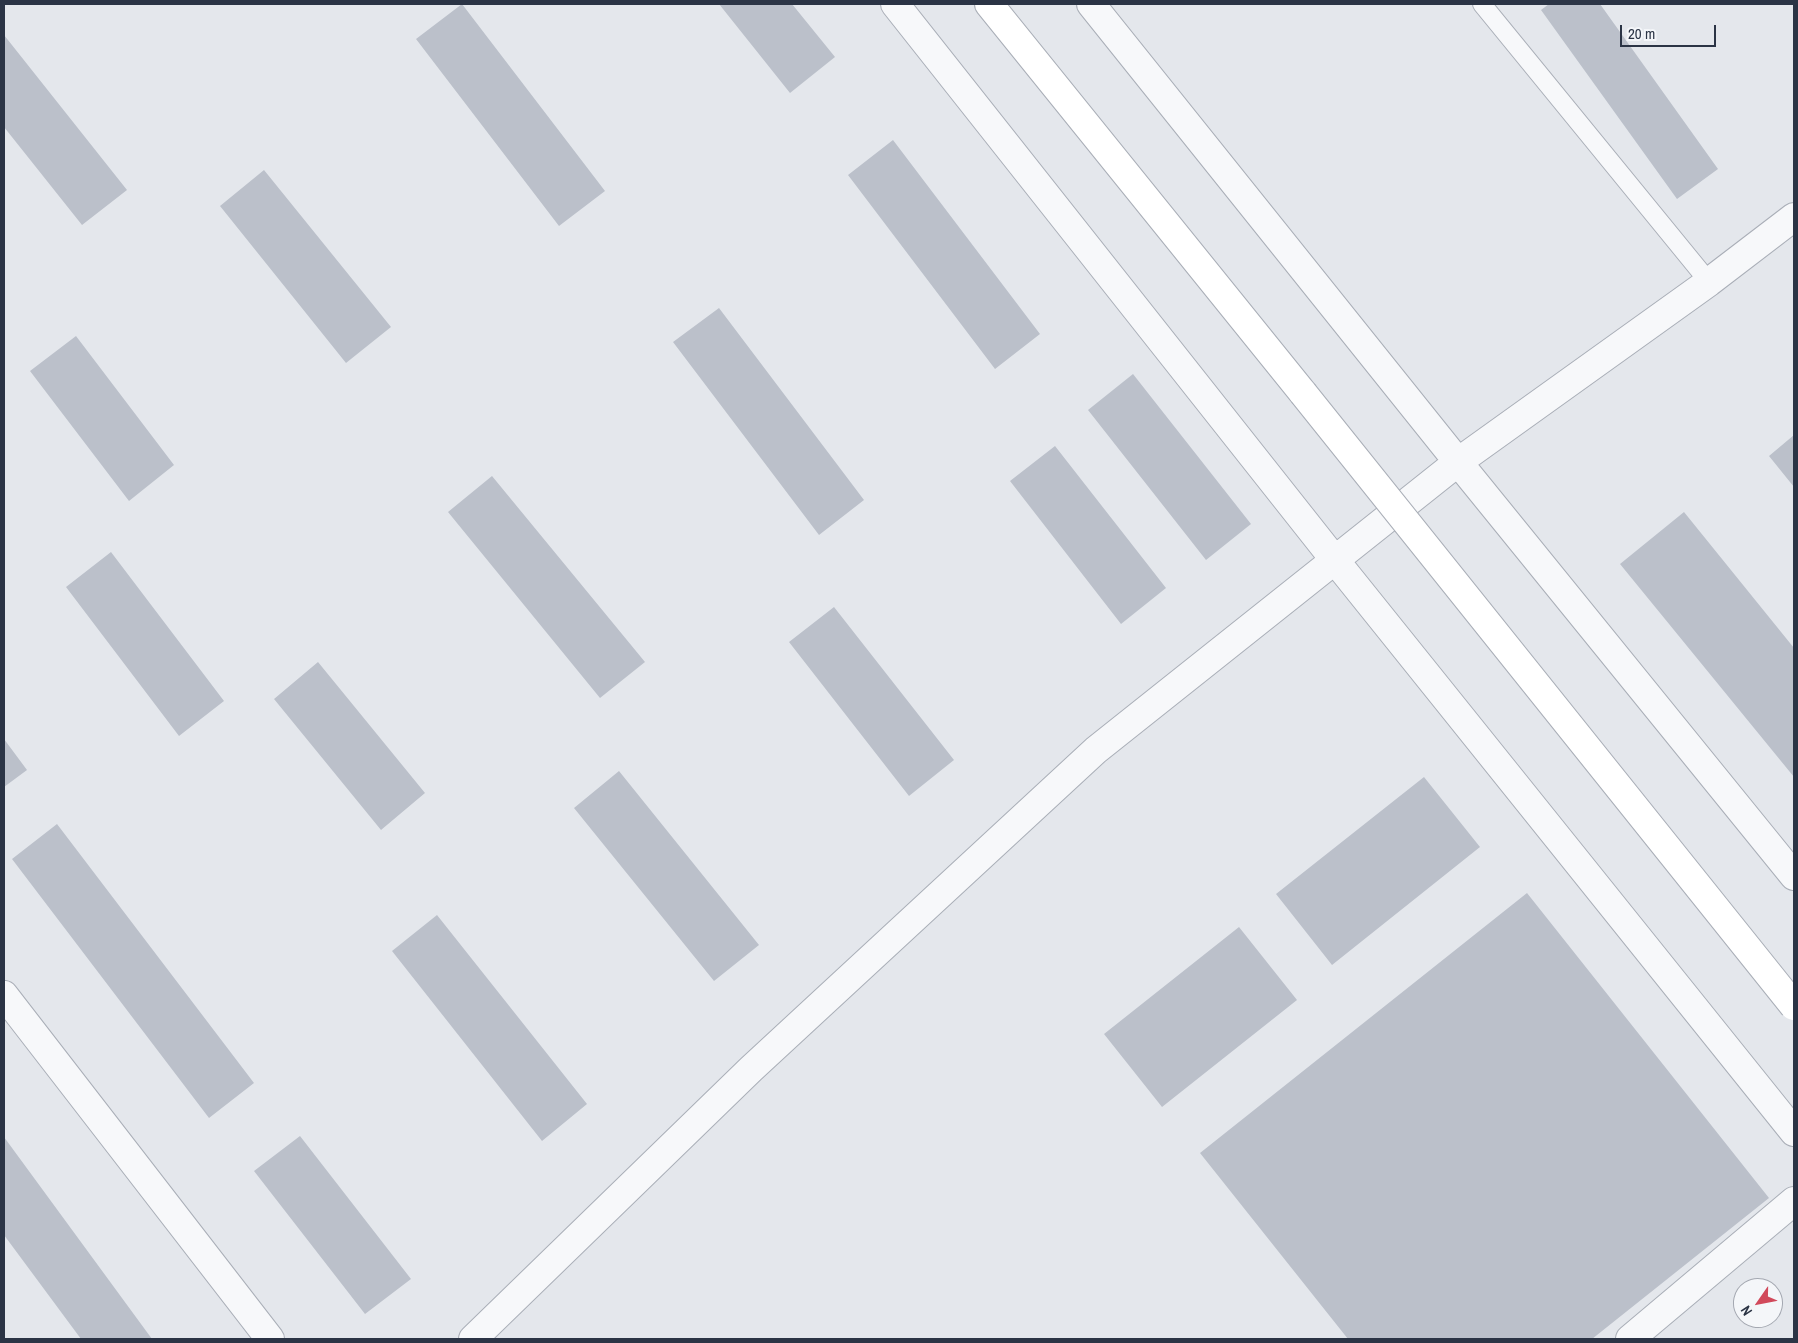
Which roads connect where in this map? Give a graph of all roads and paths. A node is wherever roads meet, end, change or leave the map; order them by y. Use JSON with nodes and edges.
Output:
{"nodes":[{"id":1,"x":895,"y":4,"type":"edge"},
{"id":2,"x":989,"y":4,"type":"edge"},
{"id":3,"x":1091,"y":4,"type":"edge"},
{"id":4,"x":1491,"y":7,"type":"edge"},
{"id":5,"x":1794,"y":218,"type":"edge"},
{"id":6,"x":1709,"y":282,"type":"junction"},
{"id":7,"x":1458,"y":462,"type":"junction"},
{"id":8,"x":1334,"y":559,"type":"junction"},
{"id":9,"x":1794,"y":876,"type":"edge"},
{"id":10,"x":4,"y":995,"type":"edge"},
{"id":11,"x":1794,"y":1006,"type":"edge"},
{"id":12,"x":1794,"y":1132,"type":"edge"},
{"id":13,"x":1794,"y":1201,"type":"edge"},
{"id":14,"x":270,"y":1339,"type":"edge"},
{"id":15,"x":473,"y":1339,"type":"edge"},
{"id":16,"x":1630,"y":1339,"type":"edge"}],
"edges":[{"from":1,"to":8,"type":"street"},
{"from":2,"to":11,"type":"main road","bridge":true},
{"from":3,"to":7,"type":"street"},
{"from":4,"to":6,"type":"lane"},
{"from":5,"to":6,"type":"street"},
{"from":6,"to":7,"type":"street"},
{"from":7,"to":8,"type":"street"},
{"from":7,"to":9,"type":"street"},
{"from":8,"to":12,"type":"street"},
{"from":8,"to":15,"type":"street"},
{"from":10,"to":14,"type":"street"},
{"from":13,"to":16,"type":"street"}]}
